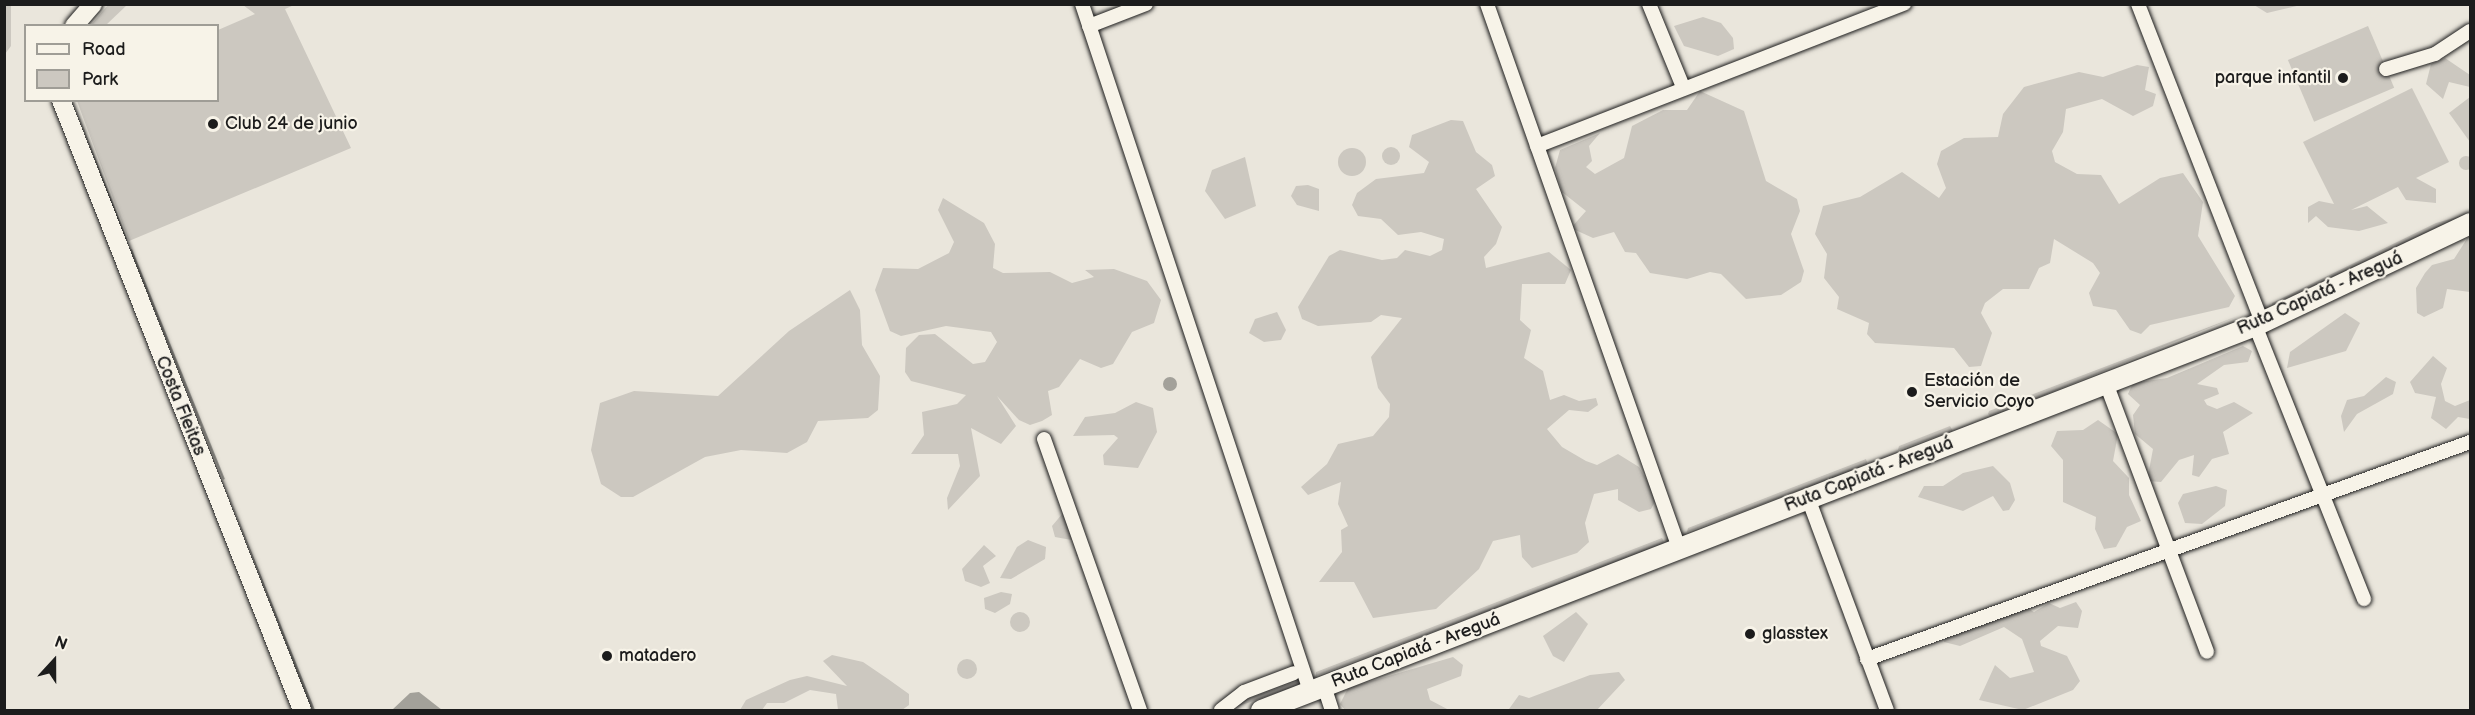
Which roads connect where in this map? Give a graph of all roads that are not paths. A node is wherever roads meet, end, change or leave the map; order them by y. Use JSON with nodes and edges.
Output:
{"nodes":[{"id":1,"x":93,"y":4,"type":"edge"},
{"id":2,"x":1082,"y":4,"type":"edge"},
{"id":3,"x":1146,"y":4,"type":"edge"},
{"id":4,"x":1487,"y":4,"type":"edge"},
{"id":5,"x":1649,"y":4,"type":"edge"},
{"id":6,"x":1904,"y":4,"type":"edge"},
{"id":7,"x":2138,"y":4,"type":"edge"},
{"id":8,"x":76,"y":24,"type":"edge"},
{"id":9,"x":1089,"y":26,"type":"junction"},
{"id":10,"x":2470,"y":31,"type":"edge"},
{"id":11,"x":2386,"y":69,"type":"dead end"},
{"id":12,"x":1683,"y":87,"type":"junction"},
{"id":13,"x":62,"y":102,"type":"edge"},
{"id":14,"x":1537,"y":146,"type":"junction"},
{"id":15,"x":2470,"y":223,"type":"edge"},
{"id":16,"x":2258,"y":323,"type":"junction"},
{"id":17,"x":2106,"y":383,"type":"junction"},
{"id":18,"x":1044,"y":439,"type":"dead end"},
{"id":19,"x":2470,"y":442,"type":"edge"},
{"id":20,"x":2326,"y":494,"type":"junction"},
{"id":21,"x":1808,"y":498,"type":"junction"},
{"id":22,"x":1679,"y":548,"type":"junction"},
{"id":23,"x":2169,"y":550,"type":"junction"},
{"id":24,"x":2364,"y":599,"type":"dead end"},
{"id":25,"x":2206,"y":652,"type":"dead end"},
{"id":26,"x":1867,"y":659,"type":"junction"},
{"id":27,"x":1294,"y":673,"type":"dead end"},
{"id":28,"x":1317,"y":689,"type":"junction"},
{"id":29,"x":302,"y":711,"type":"edge"},
{"id":30,"x":1140,"y":711,"type":"edge"},
{"id":31,"x":1221,"y":711,"type":"edge"},
{"id":32,"x":1262,"y":711,"type":"edge"},
{"id":33,"x":1332,"y":711,"type":"edge"},
{"id":34,"x":1887,"y":711,"type":"edge"}],
"edges":[{"from":1,"to":8,"type":"main road"},
{"from":2,"to":9,"type":"street"},
{"from":3,"to":9,"type":"street"},
{"from":4,"to":14,"type":"street"},
{"from":5,"to":12,"type":"street"},
{"from":6,"to":12,"type":"street"},
{"from":7,"to":16,"type":"street"},
{"from":9,"to":28,"type":"street"},
{"from":10,"to":11,"type":"street"},
{"from":12,"to":14,"type":"street"},
{"from":13,"to":29,"type":"main road","name":"Costa Fleitas"},
{"from":14,"to":22,"type":"street"},
{"from":15,"to":16,"type":"main road","name":"Ruta Capiatá - Areguá"},
{"from":16,"to":17,"type":"main road","name":"Ruta Capiatá - Areguá"},
{"from":16,"to":20,"type":"street"},
{"from":17,"to":21,"type":"main road","name":"Ruta Capiatá - Areguá"},
{"from":17,"to":23,"type":"street"},
{"from":18,"to":30,"type":"street"},
{"from":19,"to":20,"type":"street"},
{"from":20,"to":23,"type":"street"},
{"from":20,"to":24,"type":"street"},
{"from":21,"to":22,"type":"main road","name":"Ruta Capiatá - Areguá"},
{"from":21,"to":26,"type":"street"},
{"from":22,"to":28,"type":"main road","name":"Ruta Capiatá - Areguá"},
{"from":23,"to":25,"type":"street"},
{"from":23,"to":26,"type":"street"},
{"from":26,"to":34,"type":"street"},
{"from":27,"to":31,"type":"street"},
{"from":28,"to":32,"type":"main road","name":"Ruta Capiatá - Areguá"},
{"from":28,"to":33,"type":"street"}]}
